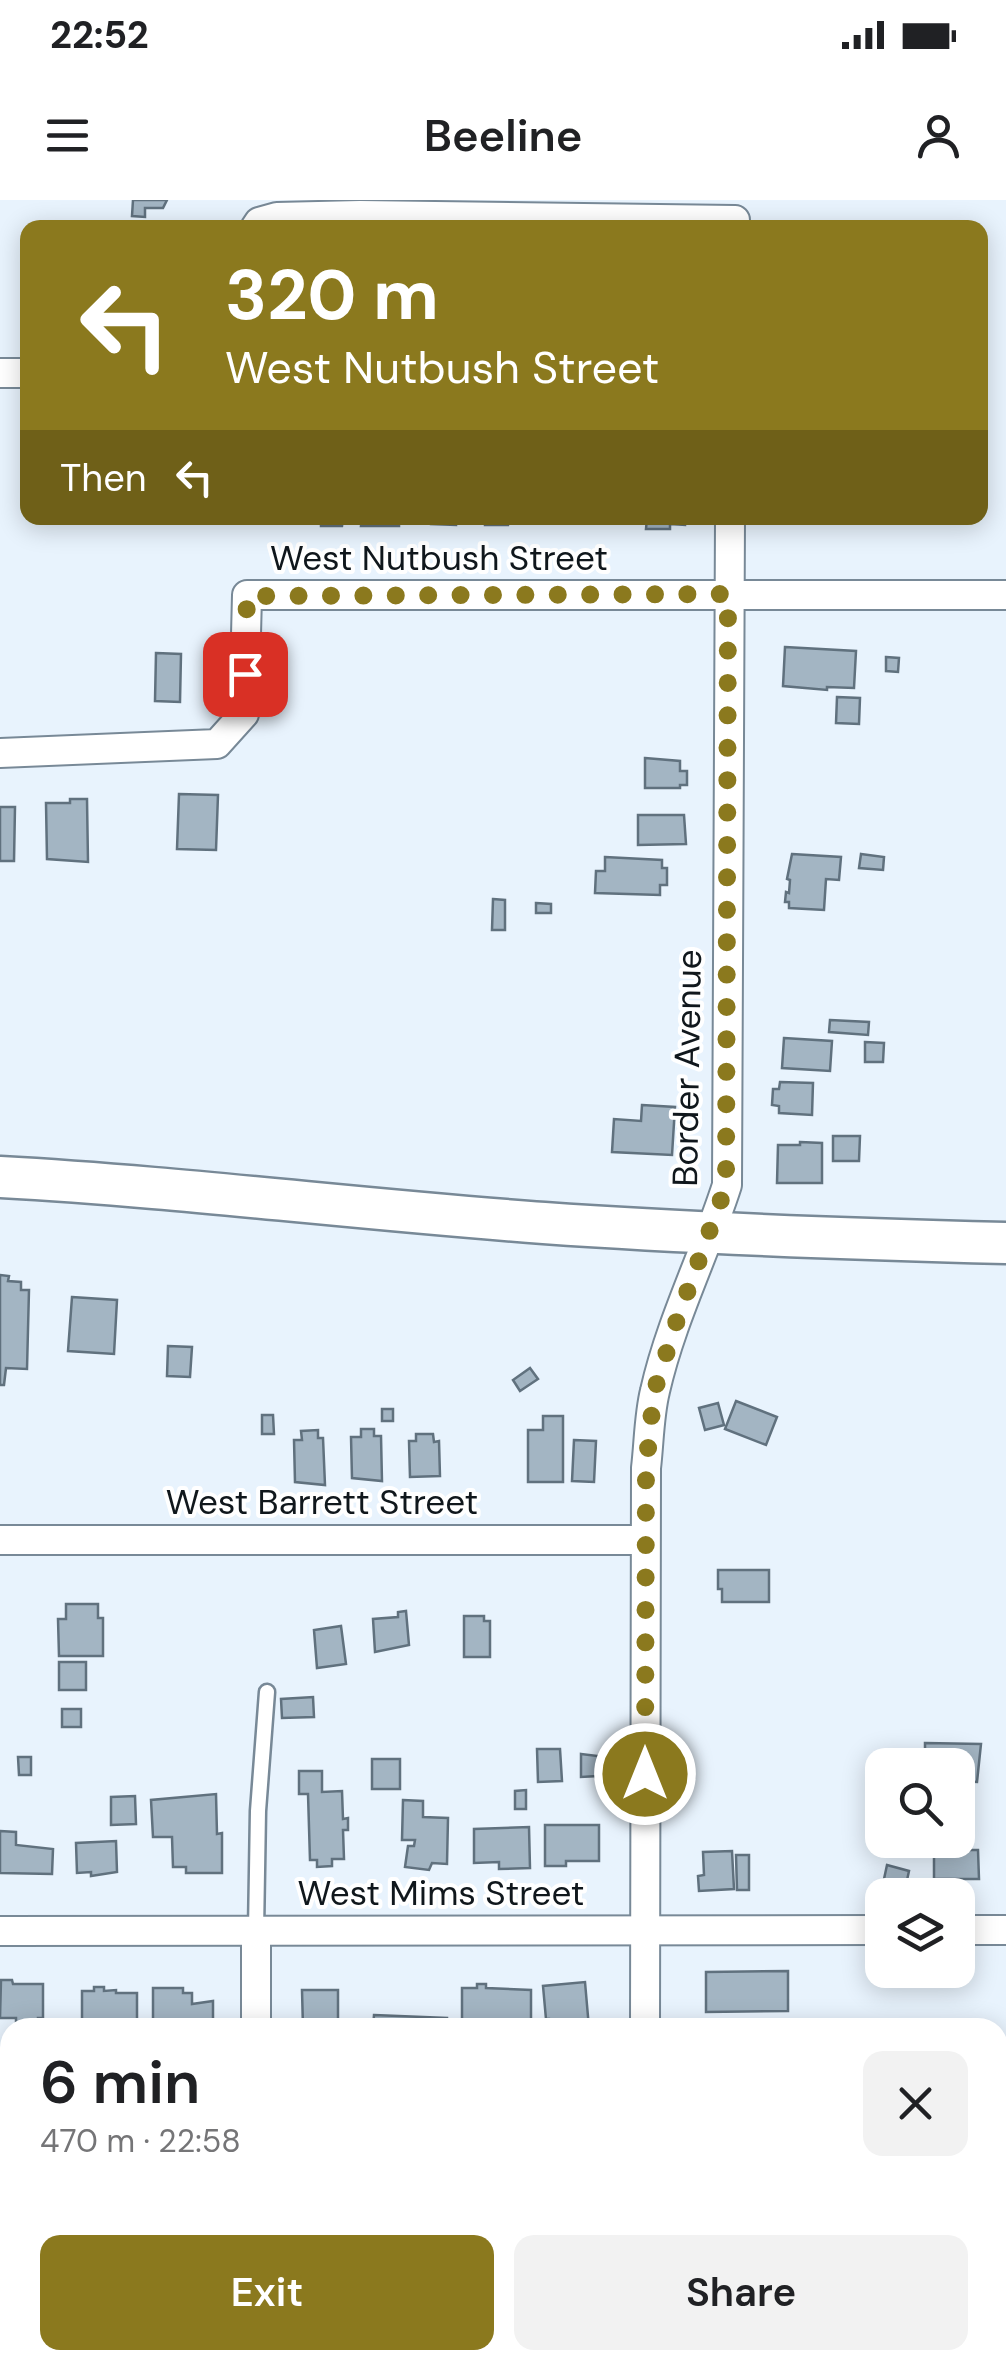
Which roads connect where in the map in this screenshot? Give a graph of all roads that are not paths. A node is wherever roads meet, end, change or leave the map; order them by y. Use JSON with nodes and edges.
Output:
{"nodes":[{"id":1,"x":734,"y":216,"type":"edge"},
{"id":2,"x":266,"y":220,"type":"edge"},
{"id":3,"x":730,"y":525,"type":"edge"},
{"id":4,"x":728,"y":594,"type":"junction"},
{"id":5,"x":1006,"y":595,"type":"edge"},
{"id":6,"x":0,"y":753,"type":"edge"},
{"id":7,"x":0,"y":1177,"type":"edge"},
{"id":8,"x":711,"y":1234,"type":"junction"},
{"id":9,"x":1006,"y":1242,"type":"edge"},
{"id":10,"x":0,"y":1540,"type":"edge"},
{"id":11,"x":644,"y":1540,"type":"junction"},
{"id":12,"x":267,"y":1692,"type":"dead end"},
{"id":13,"x":645,"y":1930,"type":"junction"},
{"id":14,"x":865,"y":1930,"type":"edge"},
{"id":15,"x":975,"y":1930,"type":"edge"},
{"id":16,"x":1006,"y":1930,"type":"edge"},
{"id":17,"x":0,"y":1931,"type":"edge"},
{"id":18,"x":256,"y":1931,"type":"junction"},
{"id":19,"x":256,"y":2018,"type":"edge"},
{"id":20,"x":645,"y":2018,"type":"edge"}],
"edges":[{"from":1,"to":2,"type":"street"},
{"from":3,"to":4,"type":"street","name":"Border Avenue"},
{"from":4,"to":5,"type":"street","name":"West Nutbush Street"},
{"from":4,"to":6,"type":"street","name":"West Nutbush Street"},
{"from":4,"to":8,"type":"street","name":"Border Avenue"},
{"from":7,"to":8,"type":"main road"},
{"from":8,"to":9,"type":"main road"},
{"from":8,"to":11,"type":"street","name":"Border Avenue"},
{"from":10,"to":11,"type":"street","name":"West Barrett Street"},
{"from":11,"to":13,"type":"street","name":"Border Avenue"},
{"from":12,"to":18,"type":"lane"},
{"from":13,"to":14,"type":"street","name":"West Mims Street"},
{"from":13,"to":18,"type":"street","name":"West Mims Street"},
{"from":13,"to":20,"type":"street","name":"Border Avenue"},
{"from":15,"to":16,"type":"street"},
{"from":17,"to":18,"type":"street","name":"West Mims Street"},
{"from":18,"to":19,"type":"street"}]}
